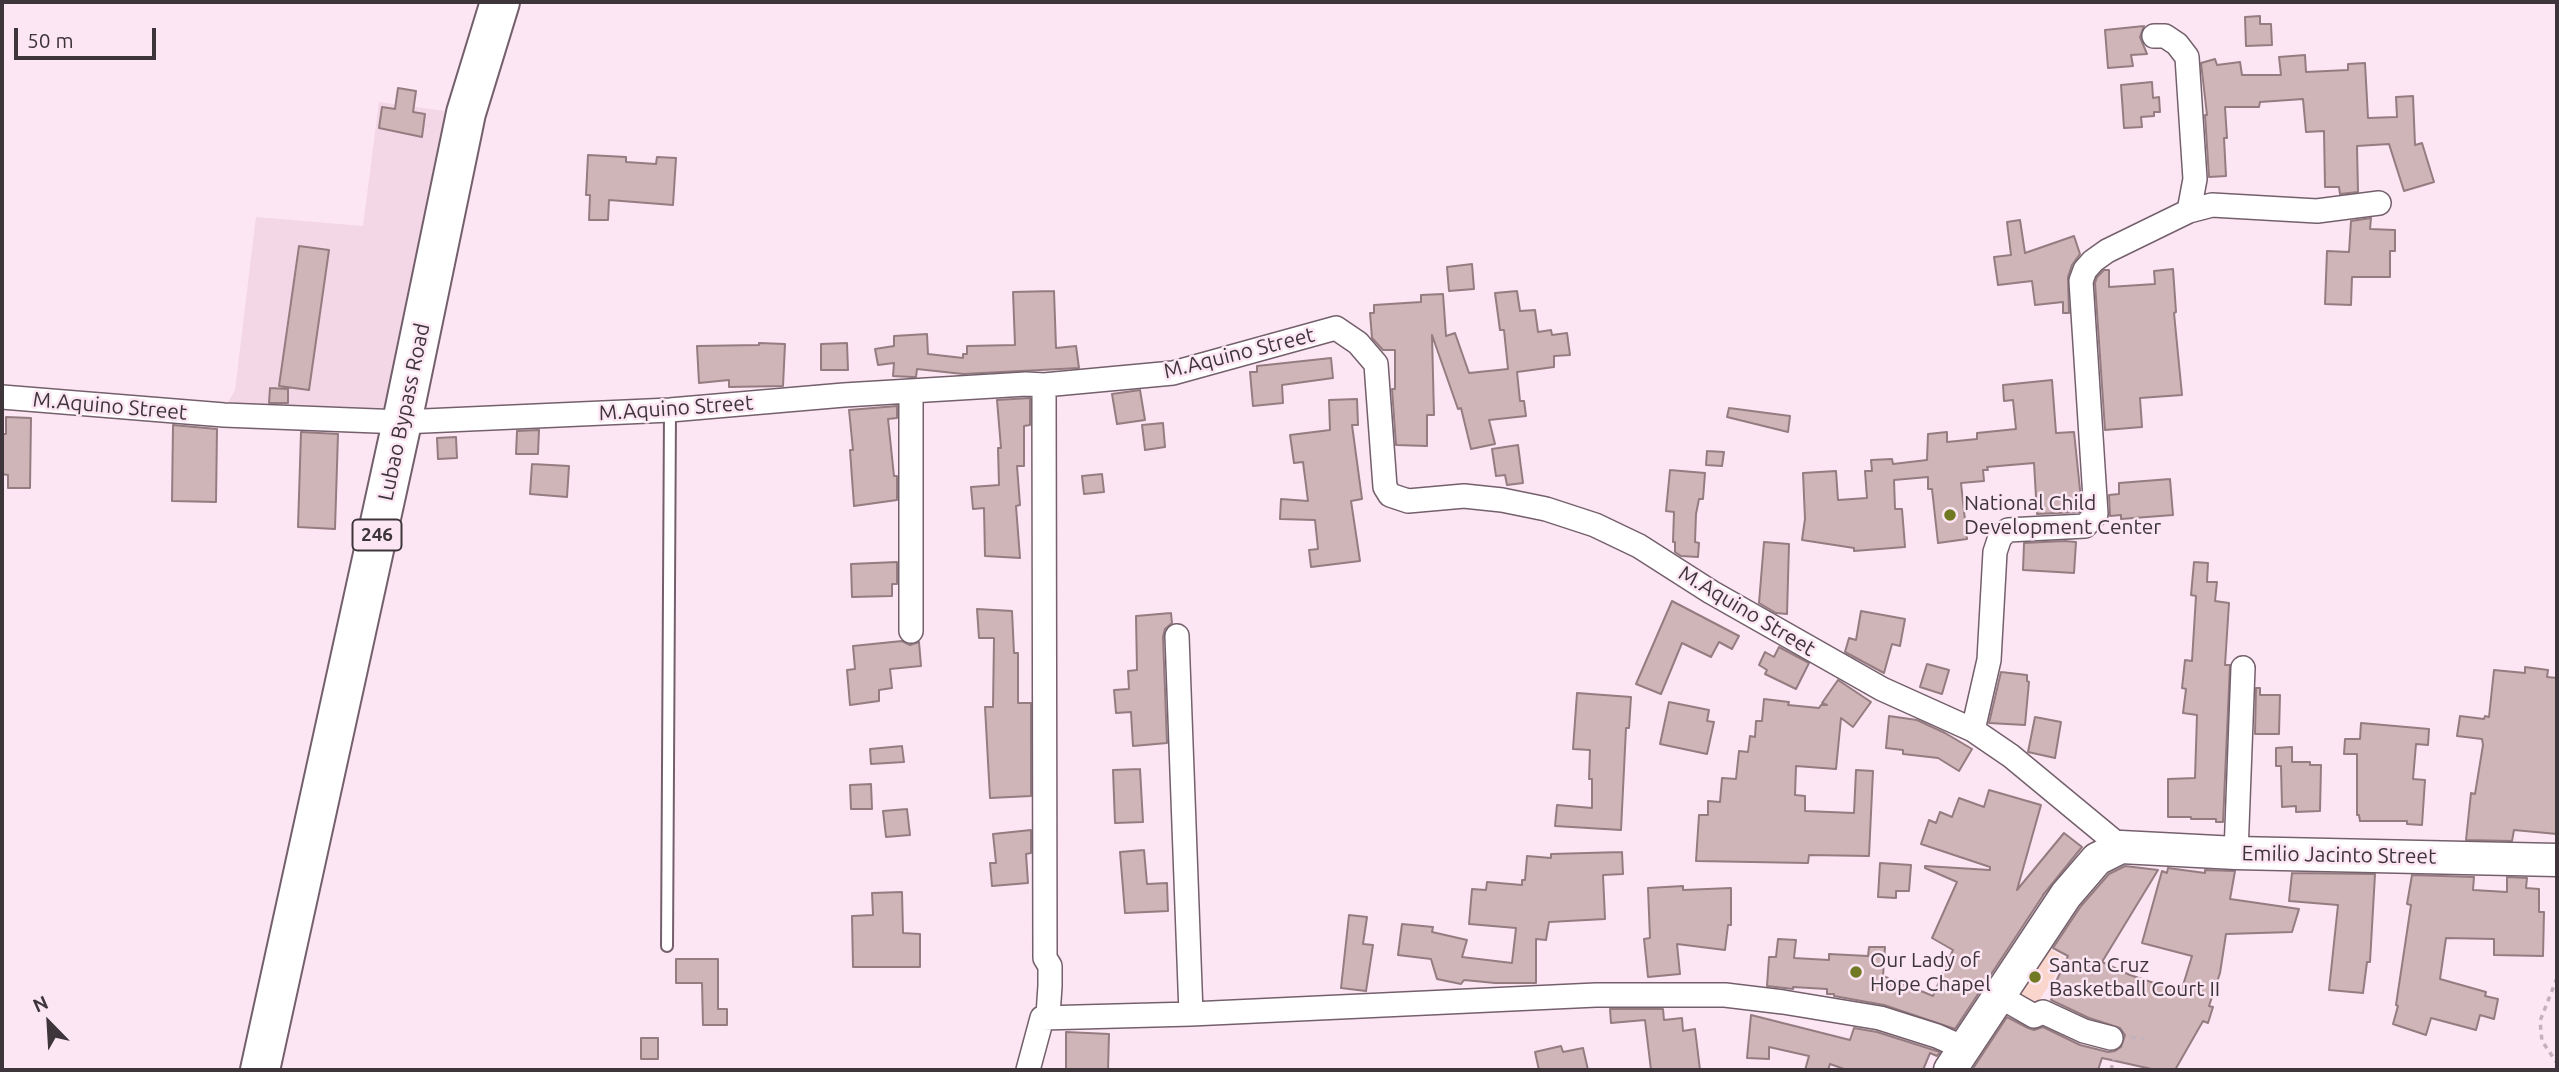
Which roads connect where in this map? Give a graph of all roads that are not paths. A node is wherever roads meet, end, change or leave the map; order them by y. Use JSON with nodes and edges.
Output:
{"nodes":[{"id":1,"x":500,"y":2,"type":"edge"},
{"id":2,"x":2154,"y":36,"type":"dead end"},
{"id":3,"x":2379,"y":203,"type":"dead end"},
{"id":4,"x":2189,"y":211,"type":"junction"},
{"id":5,"x":1044,"y":386,"type":"junction"},
{"id":6,"x":911,"y":392,"type":"junction"},
{"id":7,"x":2,"y":397,"type":"edge"},
{"id":8,"x":670,"y":410,"type":"junction"},
{"id":9,"x":402,"y":422,"type":"junction"},
{"id":10,"x":911,"y":631,"type":"dead end"},
{"id":11,"x":1177,"y":636,"type":"dead end"},
{"id":12,"x":2243,"y":668,"type":"dead end"},
{"id":13,"x":1973,"y":730,"type":"junction"},
{"id":14,"x":2121,"y":847,"type":"junction"},
{"id":15,"x":2236,"y":853,"type":"junction"},
{"id":16,"x":2557,"y":860,"type":"edge"},
{"id":17,"x":667,"y":946,"type":"dead end"},
{"id":18,"x":1999,"y":996,"type":"junction"},
{"id":19,"x":1191,"y":1014,"type":"junction"},
{"id":20,"x":1042,"y":1018,"type":"junction"},
{"id":21,"x":2111,"y":1038,"type":"dead end"},
{"id":22,"x":1957,"y":1059,"type":"edge"},
{"id":23,"x":260,"y":1070,"type":"edge"},
{"id":24,"x":1028,"y":1070,"type":"edge"}],
"edges":[{"from":1,"to":9,"type":"highway","name":"Lubao Bypass Road","number":"246"},
{"from":2,"to":4,"type":"street"},
{"from":3,"to":4,"type":"street"},
{"from":4,"to":13,"type":"street"},
{"from":5,"to":6,"type":"street","name":"M.Aquino Street"},
{"from":5,"to":13,"type":"street","name":"M.Aquino Street"},
{"from":5,"to":20,"type":"street"},
{"from":6,"to":8,"type":"street","name":"M.Aquino Street"},
{"from":6,"to":10,"type":"street"},
{"from":7,"to":9,"type":"street","name":"M.Aquino Street"},
{"from":8,"to":9,"type":"street","name":"M.Aquino Street"},
{"from":8,"to":17,"type":"lane"},
{"from":9,"to":23,"type":"highway","name":"Lubao Bypass Road","number":"246"},
{"from":11,"to":19,"type":"street"},
{"from":12,"to":15,"type":"street"},
{"from":13,"to":14,"type":"street","name":"M.Aquino Street"},
{"from":14,"to":15,"type":"street","name":"Emilio Jacinto Street"},
{"from":14,"to":18,"type":"street"},
{"from":15,"to":16,"type":"street","name":"Emilio Jacinto Street"},
{"from":18,"to":21,"type":"street"},
{"from":18,"to":22,"type":"street"},
{"from":19,"to":20,"type":"street"},
{"from":19,"to":22,"type":"street"},
{"from":20,"to":24,"type":"street"}]}
